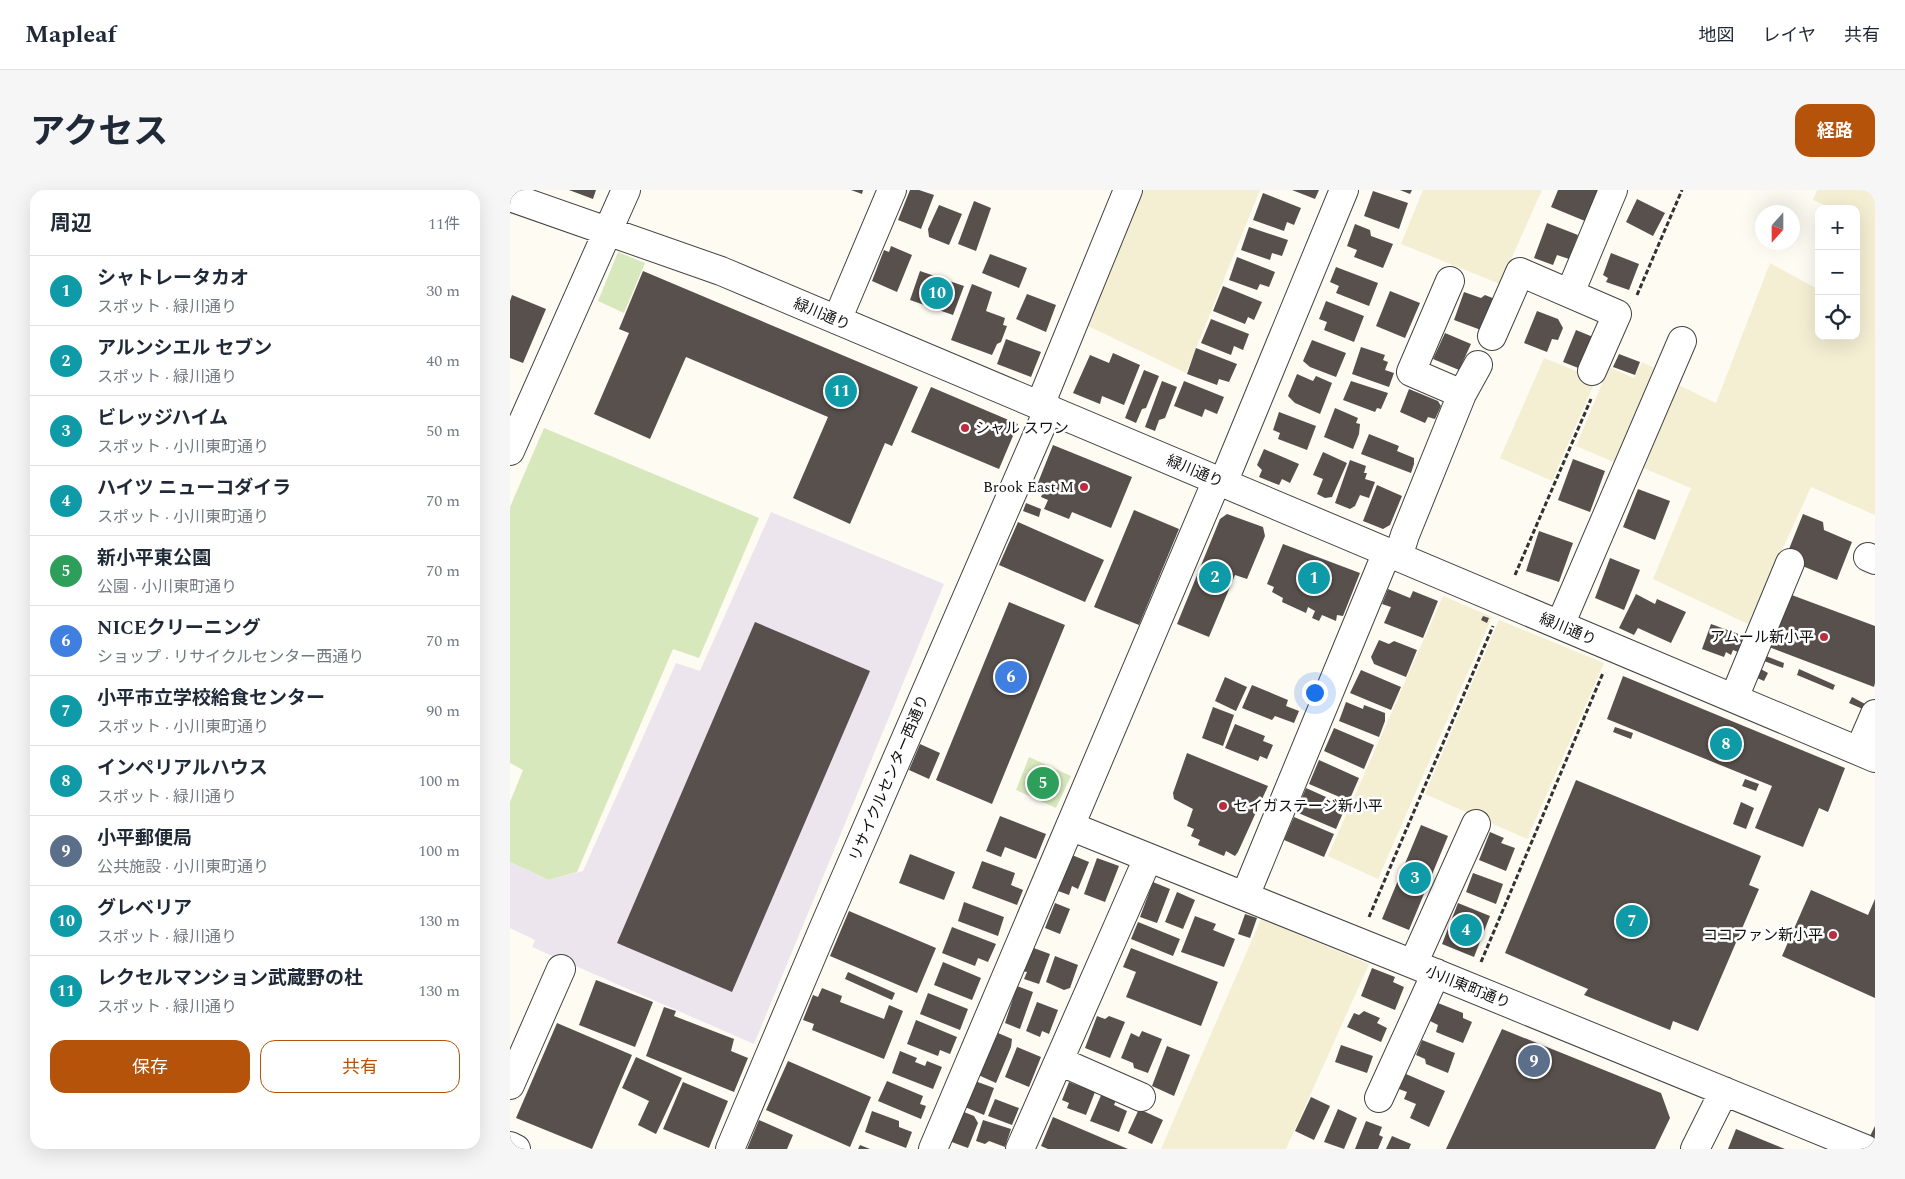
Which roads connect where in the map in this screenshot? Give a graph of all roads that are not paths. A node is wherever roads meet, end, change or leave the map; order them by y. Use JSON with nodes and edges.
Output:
{"nodes":[{"id":1,"x":626,"y":190,"type":"edge"},
{"id":2,"x":892,"y":190,"type":"edge"},
{"id":3,"x":1128,"y":190,"type":"edge"},
{"id":4,"x":1344,"y":190,"type":"edge"},
{"id":5,"x":1613,"y":190,"type":"edge"},
{"id":6,"x":510,"y":197,"type":"edge"},
{"id":7,"x":608,"y":230,"type":"junction"},
{"id":8,"x":1450,"y":281,"type":"dead end"},
{"id":9,"x":1570,"y":293,"type":"junction"},
{"id":10,"x":837,"y":320,"type":"junction"},
{"id":11,"x":1492,"y":336,"type":"dead end"},
{"id":12,"x":1682,"y":342,"type":"dead end"},
{"id":13,"x":1478,"y":365,"type":"dead end"},
{"id":14,"x":1592,"y":371,"type":"dead end"},
{"id":15,"x":1462,"y":394,"type":"junction"},
{"id":16,"x":1044,"y":407,"type":"junction"},
{"id":17,"x":510,"y":451,"type":"edge"},
{"id":18,"x":1220,"y":482,"type":"junction"},
{"id":19,"x":1392,"y":555,"type":"junction"},
{"id":20,"x":1790,"y":563,"type":"dead end"},
{"id":21,"x":1560,"y":625,"type":"junction"},
{"id":22,"x":1734,"y":698,"type":"junction"},
{"id":23,"x":1875,"y":714,"type":"edge"},
{"id":24,"x":1867,"y":754,"type":"edge"},
{"id":25,"x":1476,"y":824,"type":"dead end"},
{"id":26,"x":1070,"y":826,"type":"junction"},
{"id":27,"x":1148,"y":858,"type":"junction"},
{"id":28,"x":1245,"y":896,"type":"junction"},
{"id":29,"x":561,"y":969,"type":"dead end"},
{"id":30,"x":1424,"y":969,"type":"junction"},
{"id":31,"x":1059,"y":1060,"type":"junction"},
{"id":32,"x":510,"y":1085,"type":"edge"},
{"id":33,"x":1724,"y":1091,"type":"junction"},
{"id":34,"x":1141,"y":1097,"type":"dead end"},
{"id":35,"x":1379,"y":1098,"type":"dead end"},
{"id":36,"x":510,"y":1146,"type":"edge"},
{"id":37,"x":516,"y":1149,"type":"edge"},
{"id":38,"x":730,"y":1149,"type":"edge"},
{"id":39,"x":933,"y":1149,"type":"edge"},
{"id":40,"x":1020,"y":1149,"type":"edge"},
{"id":41,"x":1695,"y":1149,"type":"edge"},
{"id":42,"x":1865,"y":1149,"type":"edge"}],
"edges":[{"from":1,"to":7,"type":"street"},
{"from":2,"to":10,"type":"street"},
{"from":3,"to":16,"type":"street","name":"リサイクルセンター西通り"},
{"from":4,"to":18,"type":"street"},
{"from":5,"to":9,"type":"street"},
{"from":6,"to":7,"type":"street","name":"緑川通り"},
{"from":7,"to":10,"type":"street","name":"緑川通り"},
{"from":7,"to":17,"type":"street"},
{"from":8,"to":15,"type":"street"},
{"from":9,"to":11,"type":"street"},
{"from":9,"to":14,"type":"street"},
{"from":10,"to":16,"type":"street","name":"緑川通り"},
{"from":12,"to":21,"type":"street"},
{"from":13,"to":15,"type":"street"},
{"from":15,"to":19,"type":"street"},
{"from":16,"to":18,"type":"street","name":"緑川通り"},
{"from":16,"to":38,"type":"street","name":"リサイクルセンター西通り"},
{"from":18,"to":19,"type":"street","name":"緑川通り"},
{"from":18,"to":26,"type":"street"},
{"from":19,"to":21,"type":"street","name":"緑川通り"},
{"from":19,"to":28,"type":"street"},
{"from":20,"to":22,"type":"street"},
{"from":21,"to":22,"type":"street","name":"緑川通り"},
{"from":22,"to":24,"type":"street","name":"緑川通り"},
{"from":23,"to":24,"type":"street"},
{"from":25,"to":30,"type":"street"},
{"from":26,"to":27,"type":"street","name":"小川東町通り"},
{"from":26,"to":39,"type":"street"},
{"from":27,"to":28,"type":"street","name":"小川東町通り"},
{"from":27,"to":31,"type":"street"},
{"from":28,"to":30,"type":"street","name":"小川東町通り"},
{"from":29,"to":32,"type":"street"},
{"from":30,"to":33,"type":"street","name":"小川東町通り"},
{"from":30,"to":35,"type":"street"},
{"from":31,"to":34,"type":"street"},
{"from":31,"to":40,"type":"street"},
{"from":33,"to":41,"type":"street"},
{"from":33,"to":42,"type":"street","name":"小川東町通り"},
{"from":36,"to":37,"type":"street"}]}
